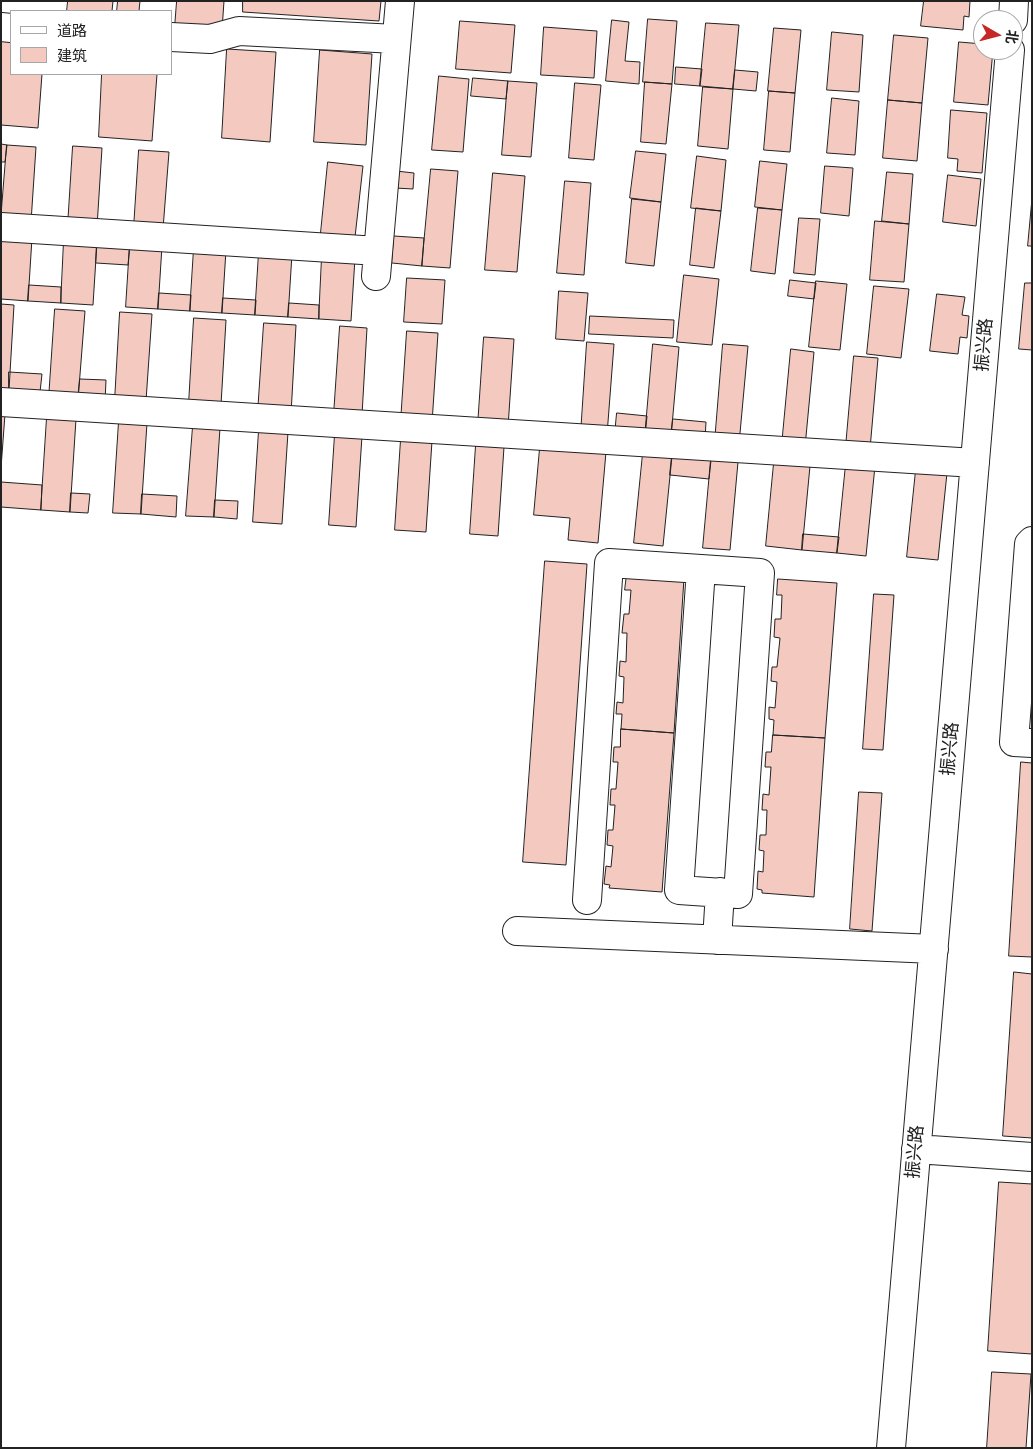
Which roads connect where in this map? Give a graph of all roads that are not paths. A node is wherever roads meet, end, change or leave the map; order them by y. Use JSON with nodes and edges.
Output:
{"nodes":[{"id":1,"x":400,"y":1,"type":"edge"},
{"id":2,"x":172,"y":37,"type":"edge"},
{"id":3,"x":396,"y":39,"type":"junction"},
{"id":4,"x":1009,"y":60,"type":"edge"},
{"id":5,"x":1,"y":227,"type":"edge"},
{"id":6,"x":1,"y":402,"type":"edge"},
{"id":7,"x":975,"y":463,"type":"junction"},
{"id":8,"x":1032,"y":541,"type":"edge"},
{"id":9,"x":701,"y":569,"type":"junction"},
{"id":10,"x":1032,"y":744,"type":"edge"},
{"id":11,"x":720,"y":892,"type":"junction"},
{"id":12,"x":587,"y":900,"type":"dead end"},
{"id":13,"x":516,"y":931,"type":"dead end"},
{"id":14,"x":717,"y":940,"type":"junction"},
{"id":15,"x":934,"y":949,"type":"junction"},
{"id":16,"x":916,"y":1149,"type":"junction"},
{"id":17,"x":1032,"y":1157,"type":"edge"},
{"id":18,"x":891,"y":1448,"type":"edge"}],
"edges":[{"from":1,"to":3,"type":"street"},
{"from":2,"to":3,"type":"street"},
{"from":3,"to":5,"type":"street"},
{"from":4,"to":7,"type":"street","name":"振兴路"},
{"from":6,"to":7,"type":"street"},
{"from":7,"to":15,"type":"street","name":"振兴路"},
{"from":8,"to":10,"type":"street"},
{"from":9,"to":11,"type":"street"},
{"from":9,"to":11,"type":"street"},
{"from":9,"to":12,"type":"street"},
{"from":11,"to":14,"type":"street"},
{"from":13,"to":14,"type":"street"},
{"from":14,"to":15,"type":"street"},
{"from":15,"to":16,"type":"street","name":"振兴路"},
{"from":16,"to":17,"type":"street"},
{"from":16,"to":18,"type":"street","name":"振兴路"}]}
